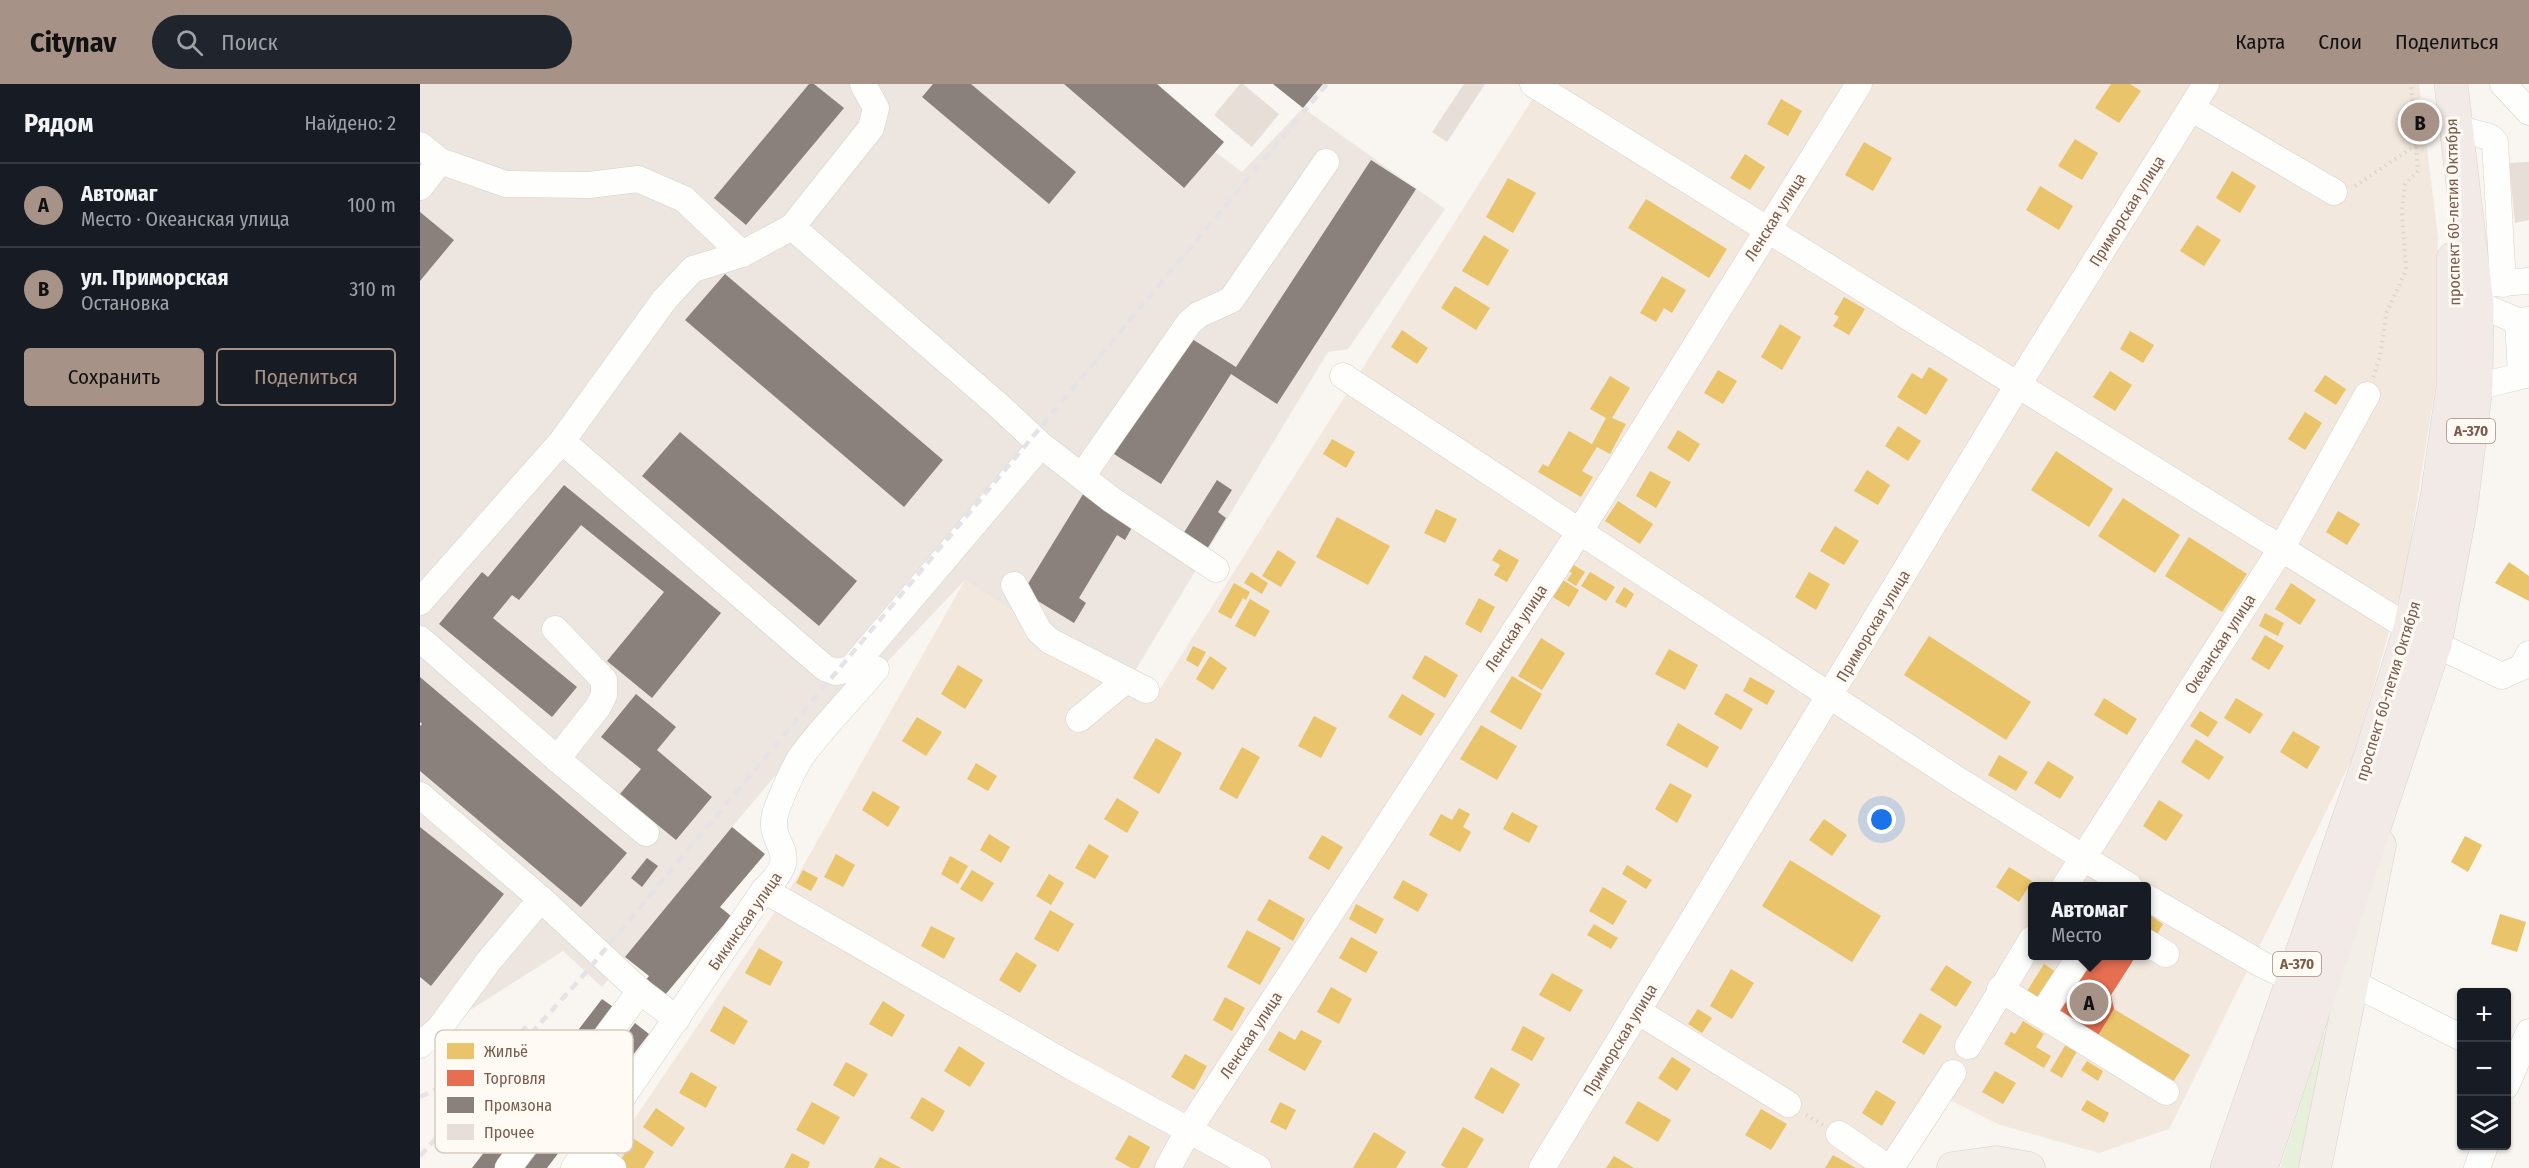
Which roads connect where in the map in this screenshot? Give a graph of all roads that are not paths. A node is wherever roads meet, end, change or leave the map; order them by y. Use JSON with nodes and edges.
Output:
{"nodes":[{"id":1,"x":863,"y":84,"type":"edge"},
{"id":2,"x":1534,"y":84,"type":"edge"},
{"id":3,"x":1859,"y":84,"type":"edge"},
{"id":4,"x":2206,"y":84,"type":"edge"},
{"id":5,"x":2503,"y":84,"type":"edge"},
{"id":6,"x":2451,"y":85,"type":"edge"},
{"id":7,"x":2191,"y":108,"type":"junction"},
{"id":8,"x":2529,"y":112,"type":"edge"},
{"id":9,"x":430,"y":153,"type":"edge"},
{"id":10,"x":1326,"y":162,"type":"dead end"},
{"id":11,"x":420,"y":187,"type":"edge"},
{"id":12,"x":2334,"y":192,"type":"road end"},
{"id":13,"x":792,"y":227,"type":"junction"},
{"id":14,"x":1767,"y":229,"type":"junction"},
{"id":15,"x":741,"y":254,"type":"junction"},
{"id":16,"x":2529,"y":281,"type":"edge"},
{"id":17,"x":2485,"y":291,"type":"junction"},
{"id":18,"x":2523,"y":321,"type":"edge"},
{"id":19,"x":2525,"y":374,"type":"edge"},
{"id":20,"x":1343,"y":376,"type":"dead end"},
{"id":21,"x":2018,"y":386,"type":"junction"},
{"id":22,"x":2476,"y":387,"type":"junction"},
{"id":23,"x":2367,"y":395,"type":"road end"},
{"id":24,"x":562,"y":441,"type":"junction"},
{"id":25,"x":1041,"y":445,"type":"junction"},
{"id":26,"x":1082,"y":476,"type":"junction"},
{"id":27,"x":1580,"y":531,"type":"junction"},
{"id":28,"x":2281,"y":549,"type":"junction"},
{"id":29,"x":1216,"y":569,"type":"dead end"},
{"id":30,"x":1014,"y":585,"type":"dead end"},
{"id":31,"x":420,"y":602,"type":"edge"},
{"id":32,"x":555,"y":629,"type":"dead end"},
{"id":33,"x":2423,"y":637,"type":"junction"},
{"id":34,"x":420,"y":639,"type":"edge"},
{"id":35,"x":2529,"y":654,"type":"edge"},
{"id":36,"x":876,"y":669,"type":"dead end"},
{"id":37,"x":1830,"y":697,"type":"junction"},
{"id":38,"x":1078,"y":719,"type":"dead end"},
{"id":39,"x":557,"y":759,"type":"junction"},
{"id":40,"x":2395,"y":768,"type":"junction"},
{"id":41,"x":420,"y":795,"type":"edge"},
{"id":42,"x":646,"y":833,"type":"dead end"},
{"id":43,"x":2083,"y":858,"type":"junction"},
{"id":44,"x":2068,"y":882,"type":"edge"},
{"id":45,"x":2122,"y":882,"type":"edge"},
{"id":46,"x":764,"y":890,"type":"junction"},
{"id":47,"x":541,"y":899,"type":"junction"},
{"id":48,"x":2151,"y":900,"type":"edge"},
{"id":49,"x":2028,"y":945,"type":"edge"},
{"id":50,"x":2077,"y":960,"type":"edge"},
{"id":51,"x":2353,"y":983,"type":"junction"},
{"id":52,"x":2306,"y":984,"type":"junction"},
{"id":53,"x":2000,"y":989,"type":"junction"},
{"id":54,"x":640,"y":991,"type":"junction"},
{"id":55,"x":1637,"y":1011,"type":"junction"},
{"id":56,"x":2042,"y":1014,"type":"junction"},
{"id":57,"x":676,"y":1019,"type":"junction"},
{"id":58,"x":438,"y":1030,"type":"edge"},
{"id":59,"x":611,"y":1030,"type":"edge"},
{"id":60,"x":435,"y":1032,"type":"edge"},
{"id":61,"x":2529,"y":1032,"type":"edge"},
{"id":62,"x":2457,"y":1035,"type":"edge"},
{"id":63,"x":420,"y":1045,"type":"edge"},
{"id":64,"x":1968,"y":1046,"type":"dead end"},
{"id":65,"x":2511,"y":1066,"type":"edge"},
{"id":66,"x":1953,"y":1073,"type":"dead end"},
{"id":67,"x":633,"y":1082,"type":"edge"},
{"id":68,"x":2166,"y":1092,"type":"dead end"},
{"id":69,"x":1788,"y":1104,"type":"road end"},
{"id":70,"x":1188,"y":1131,"type":"junction"},
{"id":71,"x":1839,"y":1134,"type":"road end"},
{"id":72,"x":2483,"y":1150,"type":"edge"},
{"id":73,"x":519,"y":1153,"type":"edge"},
{"id":74,"x":580,"y":1159,"type":"edge"},
{"id":75,"x":508,"y":1168,"type":"edge"},
{"id":76,"x":613,"y":1168,"type":"edge"},
{"id":77,"x":1168,"y":1168,"type":"edge"},
{"id":78,"x":1258,"y":1168,"type":"edge"},
{"id":79,"x":1542,"y":1168,"type":"edge"},
{"id":80,"x":1889,"y":1168,"type":"edge"},
{"id":81,"x":1953,"y":1168,"type":"edge"},
{"id":82,"x":2029,"y":1168,"type":"edge"},
{"id":83,"x":2227,"y":1168,"type":"edge"},
{"id":84,"x":2260,"y":1168,"type":"edge"},
{"id":85,"x":2315,"y":1168,"type":"edge"},
{"id":86,"x":2476,"y":1168,"type":"edge"}],
"edges":[{"from":1,"to":13,"type":"street"},
{"from":2,"to":14,"type":"street"},
{"from":3,"to":14,"type":"street","name":"Ленская улица"},
{"from":4,"to":7,"type":"street","name":"Приморская улица"},
{"from":5,"to":8,"type":"street"},
{"from":6,"to":17,"type":"highway","name":"проспект 60-летия Октября","number":"А-370"},
{"from":6,"to":33,"type":"highway","name":"проспект 60-летия Октября","number":"А-370"},
{"from":7,"to":12,"type":"street"},
{"from":7,"to":21,"type":"street","name":"Приморская улица"},
{"from":9,"to":11,"type":"street"},
{"from":9,"to":15,"type":"street"},
{"from":10,"to":26,"type":"street"},
{"from":13,"to":15,"type":"street"},
{"from":13,"to":25,"type":"street"},
{"from":14,"to":21,"type":"street"},
{"from":14,"to":27,"type":"street","name":"Ленская улица"},
{"from":15,"to":24,"type":"street"},
{"from":16,"to":17,"type":"street"},
{"from":17,"to":18,"type":"street"},
{"from":17,"to":22,"type":"highway","name":"проспект 60-летия Октября","number":"А-370"},
{"from":18,"to":19,"type":"street"},
{"from":19,"to":22,"type":"street"},
{"from":20,"to":27,"type":"street"},
{"from":21,"to":28,"type":"street"},
{"from":21,"to":37,"type":"street","name":"Приморская улица"},
{"from":22,"to":33,"type":"highway","name":"проспект 60-летия Октября","number":"А-370"},
{"from":23,"to":28,"type":"street","name":"Океанская улица"},
{"from":24,"to":25,"type":"street"},
{"from":24,"to":31,"type":"street"},
{"from":25,"to":26,"type":"street"},
{"from":26,"to":29,"type":"street"},
{"from":27,"to":37,"type":"street"},
{"from":27,"to":70,"type":"street","name":"Ленская улица"},
{"from":28,"to":33,"type":"street"},
{"from":28,"to":43,"type":"street","name":"Океанская улица"},
{"from":30,"to":38,"type":"street"},
{"from":32,"to":39,"type":"street"},
{"from":33,"to":35,"type":"street"},
{"from":33,"to":40,"type":"highway","name":"проспект 60-летия Октября","number":"А-370"},
{"from":33,"to":52,"type":"highway","name":"проспект 60-летия Октября","number":"А-370"},
{"from":34,"to":39,"type":"street"},
{"from":36,"to":46,"type":"street","name":"Бикинская улица"},
{"from":37,"to":43,"type":"street"},
{"from":37,"to":55,"type":"street","name":"Приморская улица"},
{"from":39,"to":42,"type":"street"},
{"from":40,"to":51,"type":"main road"},
{"from":40,"to":52,"type":"highway","name":"проспект 60-летия Октября","number":"А-370"},
{"from":41,"to":47,"type":"street"},
{"from":43,"to":44,"type":"street","name":"Океанская улица"},
{"from":43,"to":45,"type":"street"},
{"from":46,"to":57,"type":"street","name":"Бикинская улица"},
{"from":46,"to":70,"type":"street"},
{"from":47,"to":54,"type":"street"},
{"from":47,"to":58,"type":"street"},
{"from":48,"to":52,"type":"street"},
{"from":49,"to":53,"type":"street"},
{"from":50,"to":56,"type":"street"},
{"from":51,"to":62,"type":"street"},
{"from":51,"to":85,"type":"main road"},
{"from":52,"to":83,"type":"highway","name":"проспект 60-летия Октября","number":"А-370"},
{"from":52,"to":84,"type":"highway","name":"проспект 60-летия Октября","number":"А-370"},
{"from":53,"to":56,"type":"street"},
{"from":53,"to":64,"type":"street"},
{"from":54,"to":57,"type":"street"},
{"from":54,"to":59,"type":"street"},
{"from":55,"to":69,"type":"street"},
{"from":55,"to":79,"type":"street","name":"Приморская улица"},
{"from":56,"to":68,"type":"street"},
{"from":57,"to":67,"type":"street","name":"Бикинская улица"},
{"from":60,"to":63,"type":"street"},
{"from":61,"to":65,"type":"street"},
{"from":66,"to":80,"type":"street"},
{"from":70,"to":77,"type":"street","name":"Ленская улица"},
{"from":70,"to":78,"type":"street"},
{"from":71,"to":80,"type":"street"},
{"from":72,"to":86,"type":"street"},
{"from":73,"to":75,"type":"street"},
{"from":74,"to":76,"type":"street"},
{"from":81,"to":82,"type":"main road"}]}
